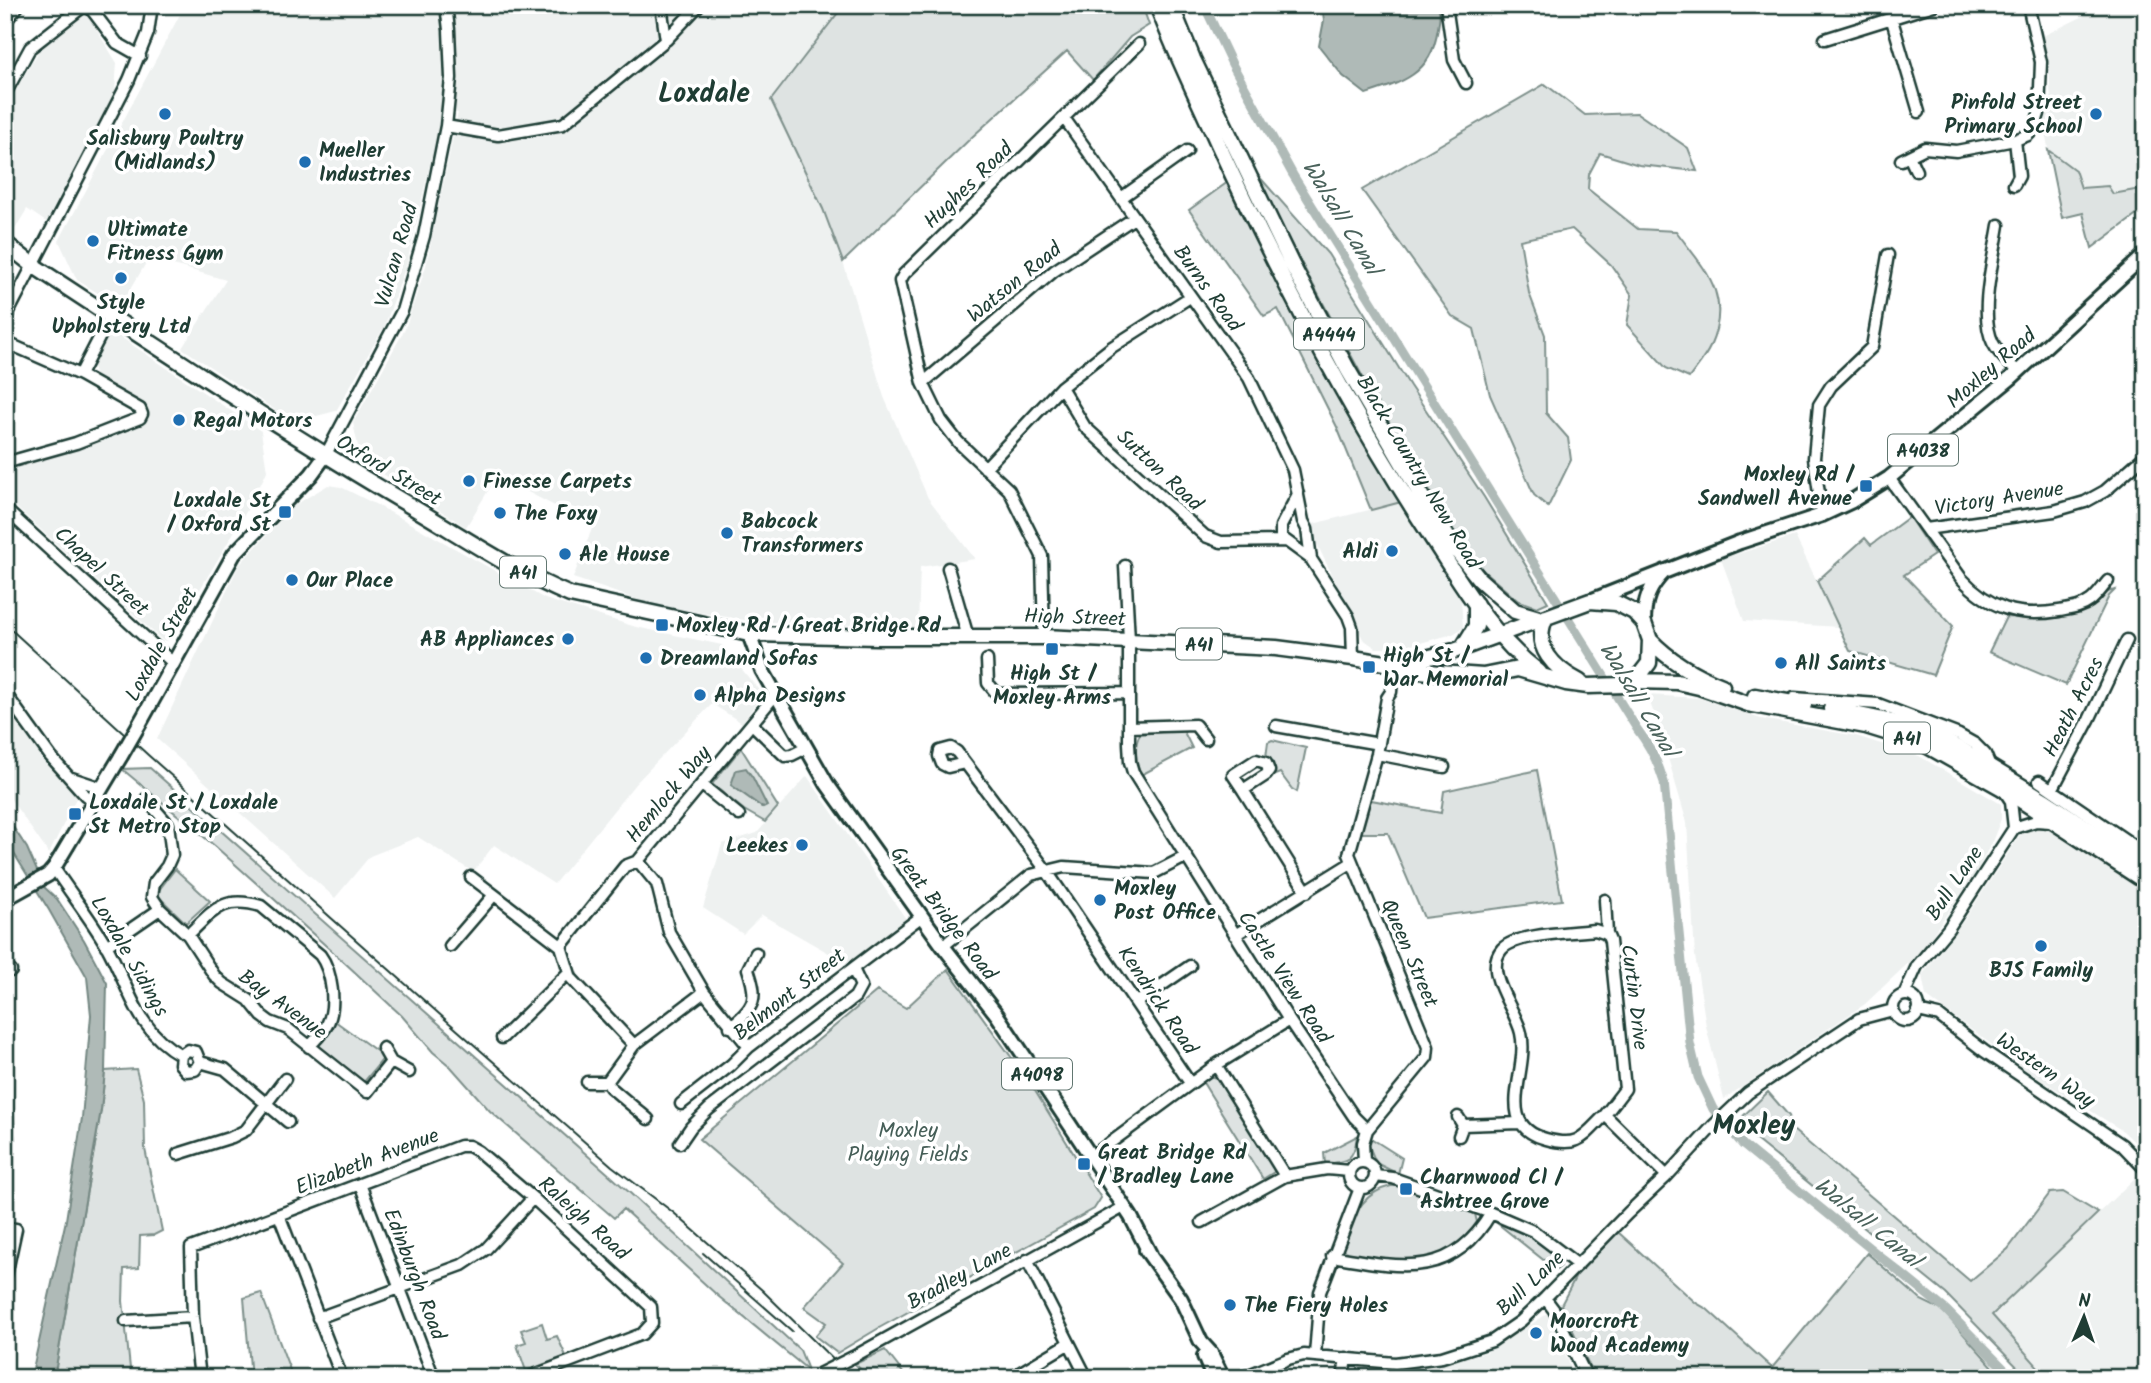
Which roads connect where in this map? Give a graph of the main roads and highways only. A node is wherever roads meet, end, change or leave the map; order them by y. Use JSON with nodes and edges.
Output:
{"nodes":[{"id":1,"x":1157,"y":5,"type":"edge"},
{"id":2,"x":1171,"y":5,"type":"edge"},
{"id":3,"x":5,"y":243,"type":"edge"},
{"id":4,"x":2143,"y":257,"type":"edge"},
{"id":5,"x":325,"y":456,"type":"junction"},
{"id":6,"x":1665,"y":571,"type":"junction"},
{"id":7,"x":1583,"y":603,"type":"junction"},
{"id":8,"x":1476,"y":604,"type":"junction"},
{"id":9,"x":1548,"y":616,"type":"junction"},
{"id":10,"x":1644,"y":623,"type":"junction"},
{"id":11,"x":749,"y":634,"type":"junction"},
{"id":12,"x":1500,"y":635,"type":"junction"},
{"id":13,"x":1650,"y":640,"type":"junction"},
{"id":14,"x":1458,"y":650,"type":"junction"},
{"id":15,"x":1395,"y":665,"type":"junction"},
{"id":16,"x":1461,"y":675,"type":"junction"},
{"id":17,"x":1546,"y":677,"type":"junction"},
{"id":18,"x":1630,"y":683,"type":"junction"},
{"id":19,"x":1593,"y":686,"type":"junction"},
{"id":20,"x":2146,"y":866,"type":"edge"},
{"id":21,"x":2146,"y":882,"type":"edge"},
{"id":22,"x":6,"y":899,"type":"edge"},
{"id":23,"x":1201,"y":1342,"type":"junction"},
{"id":24,"x":1213,"y":1378,"type":"edge"},
{"id":25,"x":1223,"y":1378,"type":"edge"}],
"edges":[{"from":1,"to":8,"type":"highway","name":"Black Country New Road","number":"A4444"},
{"from":2,"to":9,"type":"highway","name":"Black Country New Road","number":"A4444"},
{"from":3,"to":5,"type":"highway","name":"Oxford Street","number":"A41"},
{"from":4,"to":6,"type":"main road","name":"Moxley Road","number":"A4038"},
{"from":5,"to":11,"type":"highway","name":"Oxford Street","number":"A41"},
{"from":5,"to":22,"type":"main road","name":"Loxdale Street","bridge":true},
{"from":6,"to":7,"type":"main road","name":"Moxley Road","number":"A4038"},
{"from":6,"to":10,"type":"main road"},
{"from":7,"to":9,"type":"highway","number":"A41"},
{"from":7,"to":10,"type":"highway"},
{"from":8,"to":12,"type":"highway","name":"Black Country New Road","number":"A4444"},
{"from":8,"to":14,"type":"highway"},
{"from":9,"to":12,"type":"highway","name":"High Street","number":"A41"},
{"from":9,"to":19,"type":"highway"},
{"from":10,"to":13,"type":"highway"},
{"from":11,"to":15,"type":"highway","name":"High Street","number":"A41"},
{"from":11,"to":23,"type":"main road","name":"Great Bridge Road","number":"A4098"},
{"from":12,"to":14,"type":"highway","name":"High Street","number":"A41"},
{"from":12,"to":17,"type":"highway","name":"Black Country New Road","number":"A4444"},
{"from":13,"to":18,"type":"highway"},
{"from":13,"to":20,"type":"highway","number":"A41"},
{"from":14,"to":15,"type":"highway","name":"High Street","number":"A41"},
{"from":14,"to":16,"type":"highway"},
{"from":15,"to":16,"type":"highway","name":"High Street","number":"A41"},
{"from":16,"to":17,"type":"highway","name":"High Street","number":"A41"},
{"from":17,"to":19,"type":"highway","number":"A41"},
{"from":18,"to":19,"type":"highway","number":"A41"},
{"from":18,"to":21,"type":"highway","number":"A41"},
{"from":23,"to":24,"type":"main road","name":"Great Bridge Road","number":"A4098"},
{"from":23,"to":25,"type":"main road","name":"Great Bridge Road","number":"A4098"}]}
